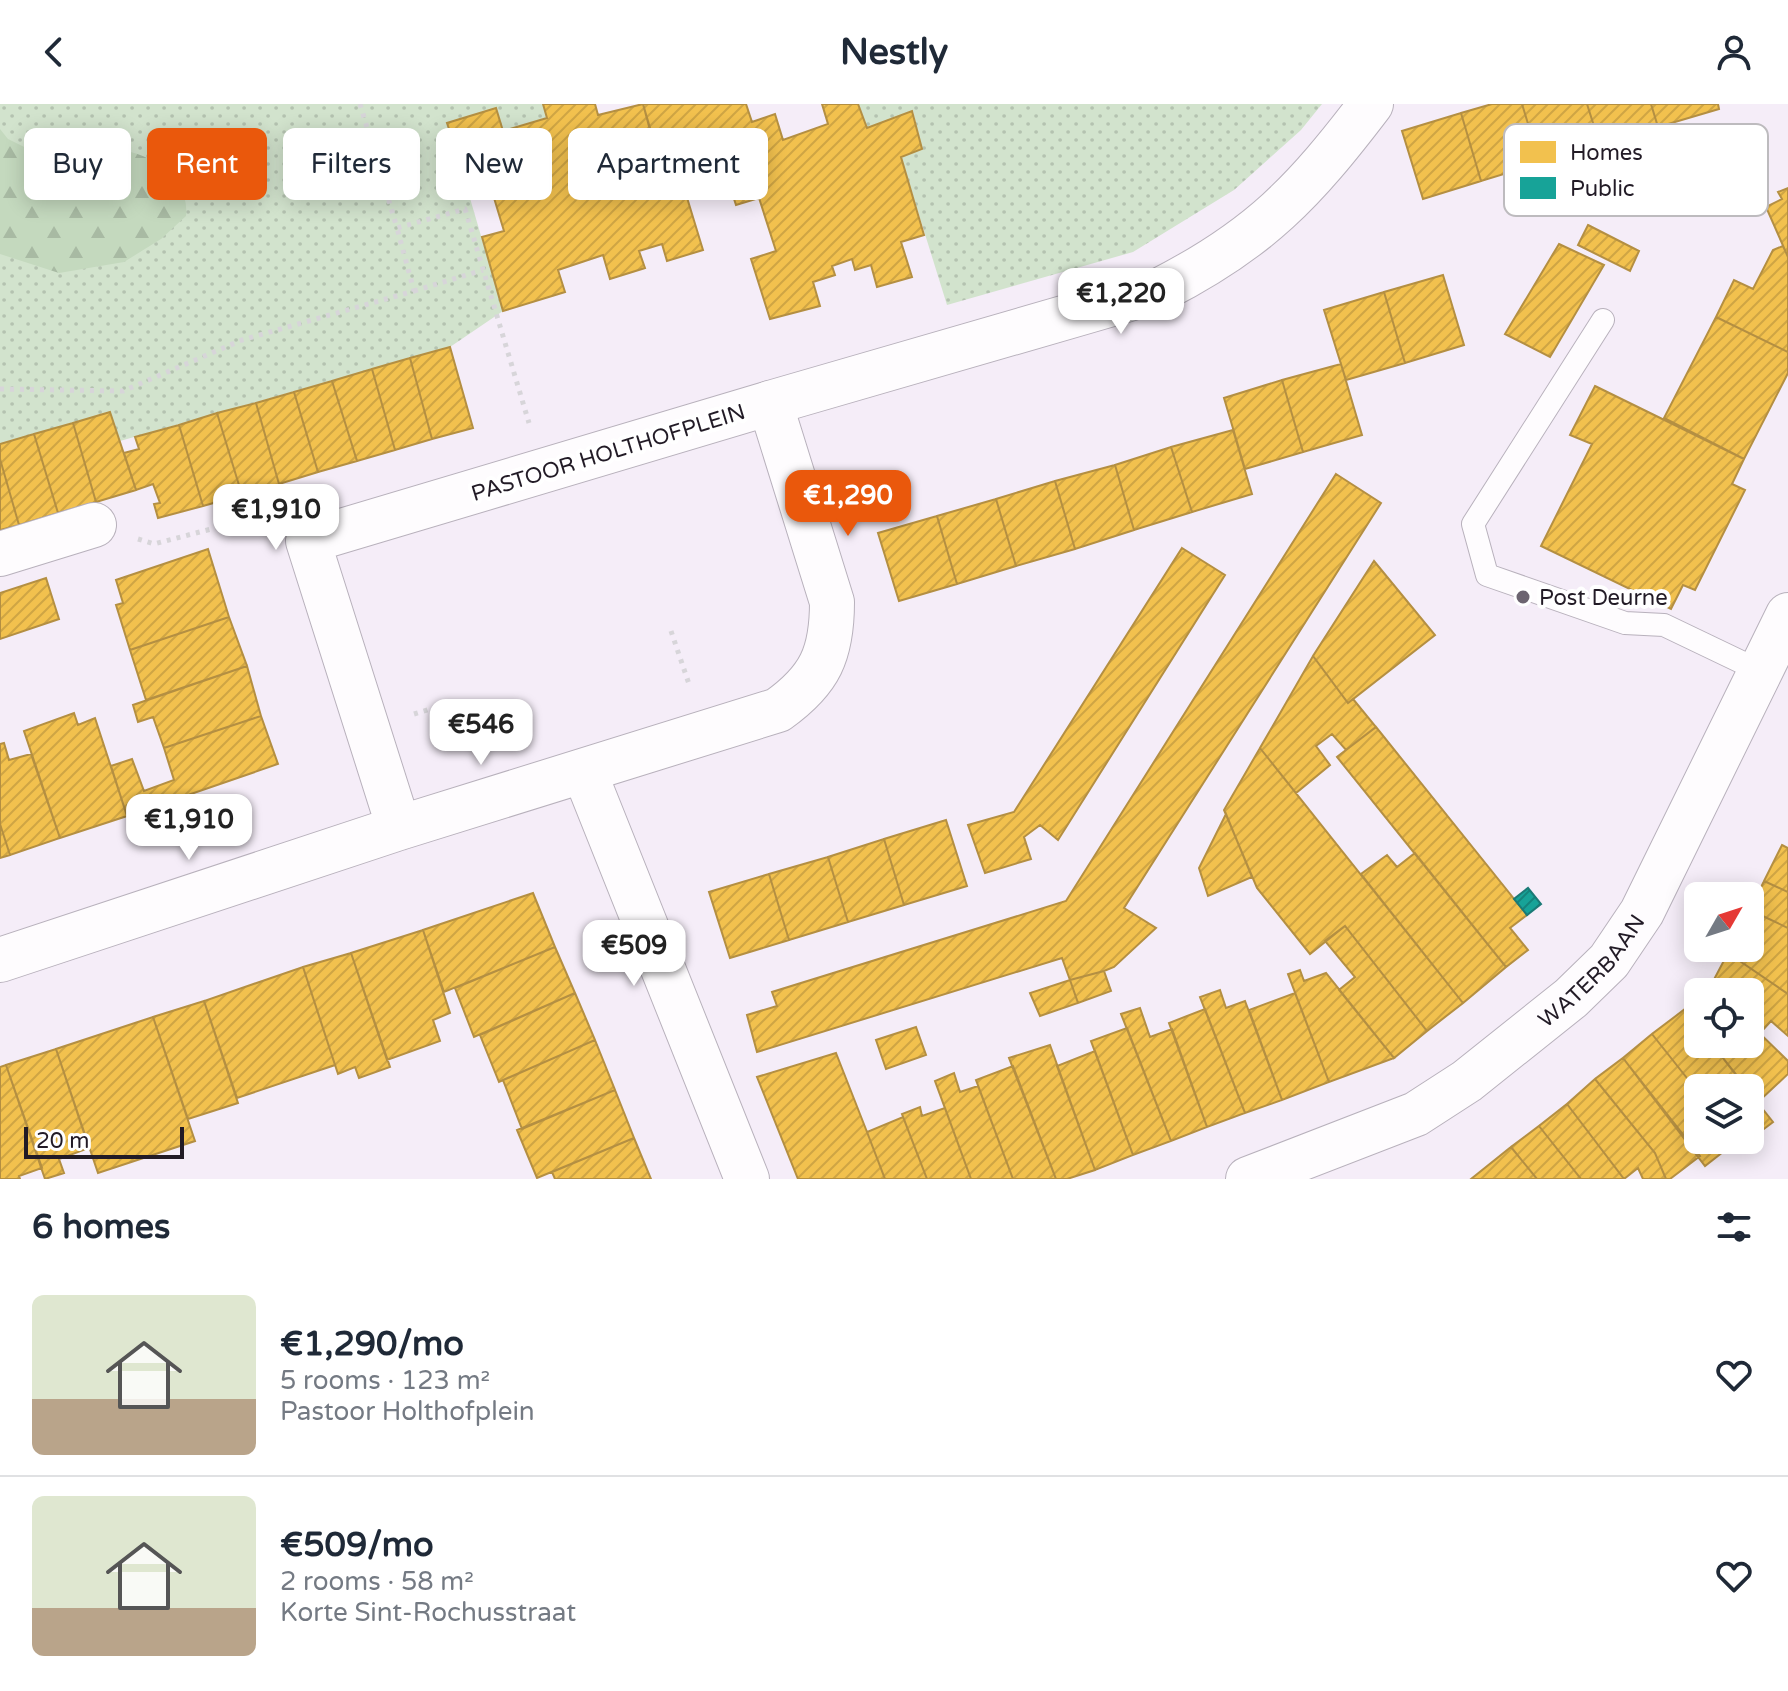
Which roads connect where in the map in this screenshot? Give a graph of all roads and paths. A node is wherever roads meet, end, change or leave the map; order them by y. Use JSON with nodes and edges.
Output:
{"nodes":[{"id":1,"x":360,"y":104,"type":"edge"},
{"id":2,"x":1371,"y":104,"type":"edge"},
{"id":3,"x":397,"y":228,"type":"junction"},
{"id":4,"x":483,"y":270,"type":"junction"},
{"id":5,"x":414,"y":291,"type":"junction"},
{"id":6,"x":1603,"y":320,"type":"dead end"},
{"id":7,"x":0,"y":389,"type":"edge"},
{"id":8,"x":770,"y":403,"type":"junction"},
{"id":9,"x":543,"y":471,"type":"junction"},
{"id":10,"x":94,"y":525,"type":"joint"},
{"id":11,"x":308,"y":541,"type":"junction"},
{"id":12,"x":0,"y":554,"type":"edge"},
{"id":13,"x":1788,"y":615,"type":"edge"},
{"id":14,"x":1760,"y":671,"type":"junction"},
{"id":15,"x":584,"y":771,"type":"junction"},
{"id":16,"x":399,"y":828,"type":"junction"},
{"id":17,"x":0,"y":960,"type":"edge"},
{"id":18,"x":747,"y":1179,"type":"edge"},
{"id":19,"x":1248,"y":1179,"type":"edge"}],
"edges":[{"from":1,"to":3,"type":"path"},
{"from":2,"to":8,"type":"street"},
{"from":3,"to":4,"type":"path"},
{"from":3,"to":5,"type":"path"},
{"from":4,"to":5,"type":"path"},
{"from":4,"to":9,"type":"path"},
{"from":5,"to":7,"type":"path"},
{"from":6,"to":14,"type":"lane"},
{"from":8,"to":9,"type":"street","name":"PASTOOR HOLTHOFPLEIN"},
{"from":8,"to":15,"type":"street","name":"PASTOOR HOLTHOFPLEIN"},
{"from":9,"to":11,"type":"street","name":"PASTOOR HOLTHOFPLEIN"},
{"from":10,"to":11,"type":"path"},
{"from":10,"to":12,"type":"street"},
{"from":11,"to":16,"type":"street"},
{"from":13,"to":14,"type":"street","name":"WATERBAAN"},
{"from":14,"to":19,"type":"street","name":"WATERBAAN"},
{"from":15,"to":16,"type":"street","name":"PASTOOR HOLTHOFPLEIN"},
{"from":15,"to":18,"type":"street"},
{"from":16,"to":17,"type":"street","name":"PASTOOR HOLTHOFPLEIN"}]}
